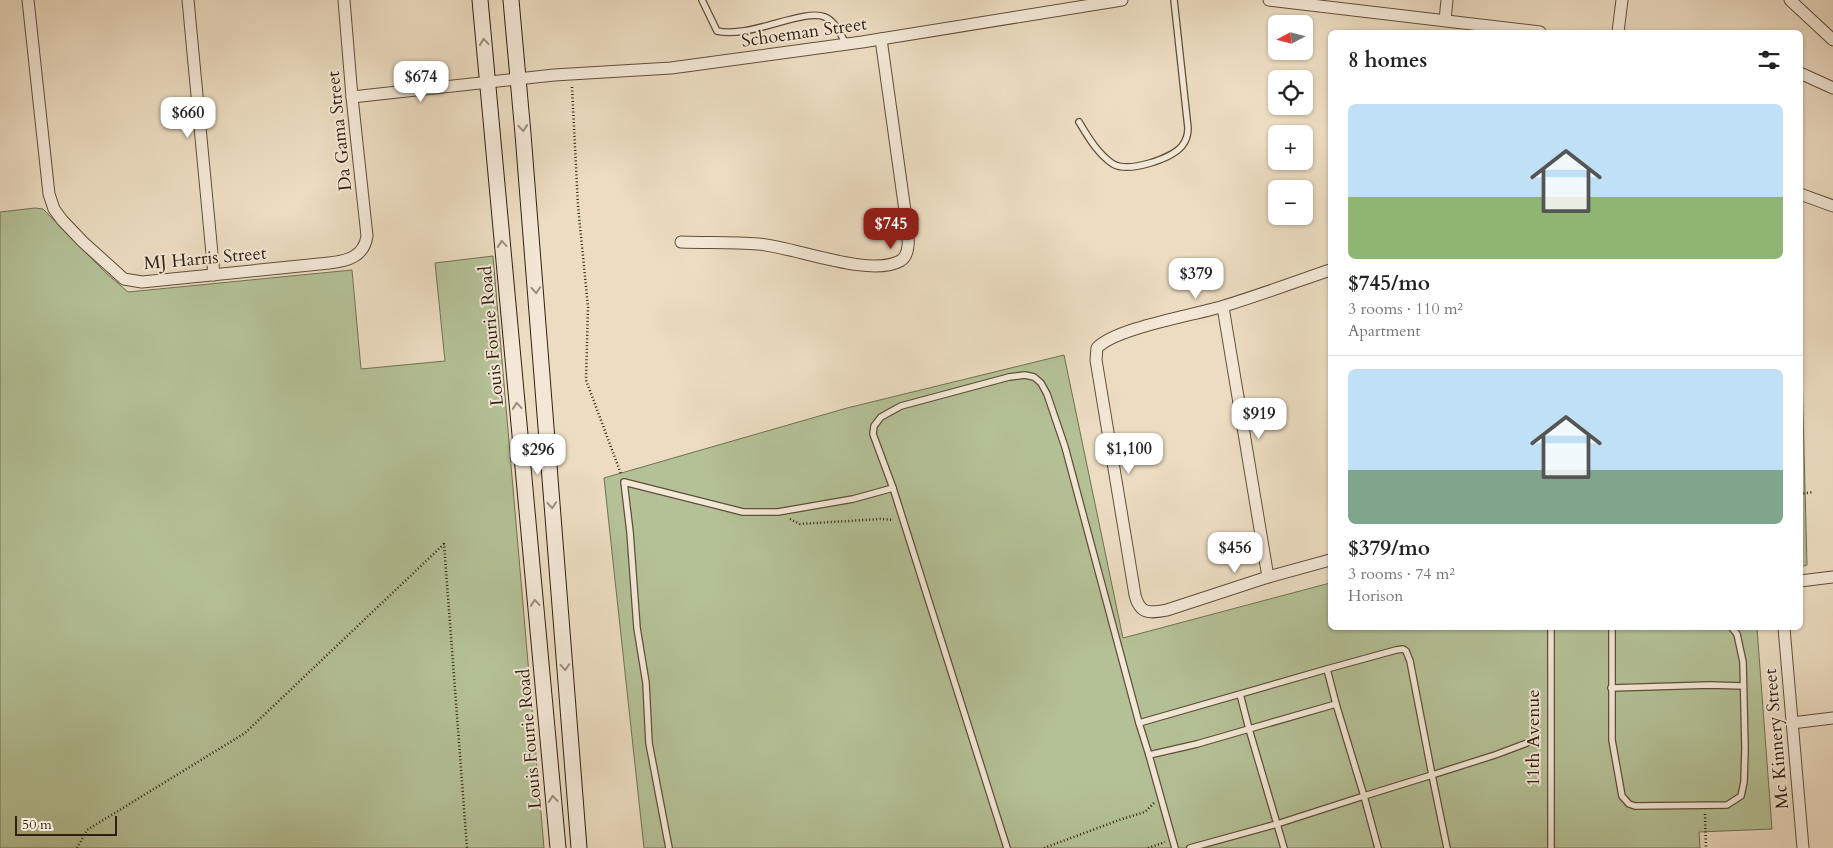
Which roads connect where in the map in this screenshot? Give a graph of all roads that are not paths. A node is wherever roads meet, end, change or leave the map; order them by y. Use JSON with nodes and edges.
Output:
{"nodes":[{"id":1,"x":28,"y":0,"type":"edge"},
{"id":2,"x":188,"y":0,"type":"edge"},
{"id":3,"x":344,"y":0,"type":"edge"},
{"id":4,"x":480,"y":0,"type":"edge"},
{"id":5,"x":511,"y":0,"type":"edge"},
{"id":6,"x":702,"y":0,"type":"edge"},
{"id":7,"x":1122,"y":0,"type":"edge"},
{"id":8,"x":1174,"y":0,"type":"edge"},
{"id":9,"x":1269,"y":0,"type":"edge"},
{"id":10,"x":1447,"y":0,"type":"edge"},
{"id":11,"x":1622,"y":0,"type":"edge"},
{"id":12,"x":1790,"y":0,"type":"edge"},
{"id":13,"x":1445,"y":20,"type":"junction"},
{"id":14,"x":1524,"y":30,"type":"edge"},
{"id":15,"x":1618,"y":30,"type":"edge"},
{"id":16,"x":881,"y":39,"type":"junction"},
{"id":17,"x":1833,"y":40,"type":"edge"},
{"id":18,"x":846,"y":44,"type":"junction"},
{"id":19,"x":1803,"y":74,"type":"edge"},
{"id":20,"x":519,"y":80,"type":"junction"},
{"id":21,"x":487,"y":83,"type":"junction"},
{"id":22,"x":1833,"y":88,"type":"edge"},
{"id":23,"x":352,"y":97,"type":"junction"},
{"id":24,"x":1079,"y":122,"type":"dead end"},
{"id":25,"x":1803,"y":195,"type":"edge"},
{"id":26,"x":1833,"y":206,"type":"edge"},
{"id":27,"x":681,"y":242,"type":"dead end"},
{"id":28,"x":358,"y":254,"type":"joint"},
{"id":29,"x":1328,"y":271,"type":"edge"},
{"id":30,"x":214,"y":275,"type":"junction"},
{"id":31,"x":1223,"y":307,"type":"junction"},
{"id":32,"x":894,"y":488,"type":"junction"},
{"id":33,"x":1328,"y":561,"type":"edge"},
{"id":34,"x":1268,"y":577,"type":"junction"},
{"id":35,"x":1833,"y":577,"type":"edge"},
{"id":36,"x":1803,"y":581,"type":"edge"},
{"id":37,"x":1551,"y":630,"type":"edge"},
{"id":38,"x":1612,"y":630,"type":"edge"},
{"id":39,"x":1734,"y":630,"type":"edge"},
{"id":40,"x":1784,"y":630,"type":"edge"},
{"id":41,"x":1327,"y":669,"type":"junction"},
{"id":42,"x":1743,"y":686,"type":"junction"},
{"id":43,"x":1611,"y":688,"type":"junction"},
{"id":44,"x":1240,"y":694,"type":"junction"},
{"id":45,"x":1336,"y":704,"type":"junction"},
{"id":46,"x":1833,"y":718,"type":"edge"},
{"id":47,"x":1139,"y":722,"type":"junction"},
{"id":48,"x":1792,"y":723,"type":"junction"},
{"id":49,"x":1249,"y":728,"type":"junction"},
{"id":50,"x":1527,"y":743,"type":"dead end"},
{"id":51,"x":1150,"y":755,"type":"junction"},
{"id":52,"x":1432,"y":775,"type":"junction"},
{"id":53,"x":1364,"y":796,"type":"junction"},
{"id":54,"x":1277,"y":824,"type":"junction"},
{"id":55,"x":558,"y":848,"type":"edge"},
{"id":56,"x":579,"y":848,"type":"edge"},
{"id":57,"x":669,"y":848,"type":"edge"},
{"id":58,"x":1007,"y":848,"type":"edge"},
{"id":59,"x":1174,"y":848,"type":"edge"},
{"id":60,"x":1190,"y":848,"type":"edge"},
{"id":61,"x":1284,"y":848,"type":"edge"},
{"id":62,"x":1378,"y":848,"type":"edge"},
{"id":63,"x":1447,"y":848,"type":"edge"},
{"id":64,"x":1551,"y":848,"type":"edge"},
{"id":65,"x":1803,"y":848,"type":"edge"}],
"edges":[{"from":1,"to":30,"type":"street","name":"MJ Harris Street"},
{"from":2,"to":30,"type":"street"},
{"from":3,"to":23,"type":"street","name":"Da Gama Street"},
{"from":21,"to":4,"type":"main road","name":"Louis Fourie Road","one_way":true},
{"from":5,"to":20,"type":"main road"},
{"from":6,"to":18,"type":"lane"},
{"from":7,"to":16,"type":"street","name":"Schoeman Street"},
{"from":8,"to":24,"type":"lane"},
{"from":9,"to":13,"type":"street"},
{"from":10,"to":13,"type":"street"},
{"from":11,"to":15,"type":"street"},
{"from":12,"to":17,"type":"street"},
{"from":13,"to":14,"type":"street"},
{"from":16,"to":18,"type":"street","name":"Schoeman Street"},
{"from":16,"to":27,"type":"street"},
{"from":18,"to":20,"type":"street","name":"Schoeman Street"},
{"from":19,"to":22,"type":"street"},
{"from":20,"to":21,"type":"street","name":"Schoeman Street"},
{"from":20,"to":56,"type":"main road","one_way":true},
{"from":21,"to":23,"type":"street","name":"Schoeman Street"},
{"from":55,"to":21,"type":"main road","name":"Louis Fourie Road","one_way":true},
{"from":23,"to":28,"type":"street","name":"Da Gama Street"},
{"from":25,"to":26,"type":"street"},
{"from":28,"to":30,"type":"street","name":"MJ Harris Street"},
{"from":29,"to":31,"type":"street"},
{"from":31,"to":34,"type":"street"},
{"from":31,"to":34,"type":"street"},
{"from":32,"to":47,"type":"lane"},
{"from":32,"to":57,"type":"lane"},
{"from":32,"to":58,"type":"lane"},
{"from":33,"to":34,"type":"street"},
{"from":35,"to":36,"type":"street"},
{"from":37,"to":64,"type":"lane","name":"11th Avenue"},
{"from":38,"to":43,"type":"lane"},
{"from":39,"to":42,"type":"lane"},
{"from":40,"to":48,"type":"street","name":"Mc Kinnery Street"},
{"from":41,"to":44,"type":"lane"},
{"from":41,"to":45,"type":"lane"},
{"from":41,"to":52,"type":"lane"},
{"from":42,"to":43,"type":"lane"},
{"from":42,"to":43,"type":"lane"},
{"from":44,"to":47,"type":"lane"},
{"from":44,"to":49,"type":"lane"},
{"from":45,"to":49,"type":"lane"},
{"from":45,"to":53,"type":"lane"},
{"from":46,"to":48,"type":"street"},
{"from":47,"to":51,"type":"lane"},
{"from":48,"to":65,"type":"street","name":"Mc Kinnery Street"},
{"from":49,"to":51,"type":"lane"},
{"from":49,"to":54,"type":"lane"},
{"from":50,"to":52,"type":"lane"},
{"from":51,"to":59,"type":"lane"},
{"from":52,"to":53,"type":"lane"},
{"from":52,"to":63,"type":"lane"},
{"from":53,"to":54,"type":"lane"},
{"from":53,"to":62,"type":"lane"},
{"from":54,"to":60,"type":"lane"},
{"from":54,"to":61,"type":"lane"}]}
